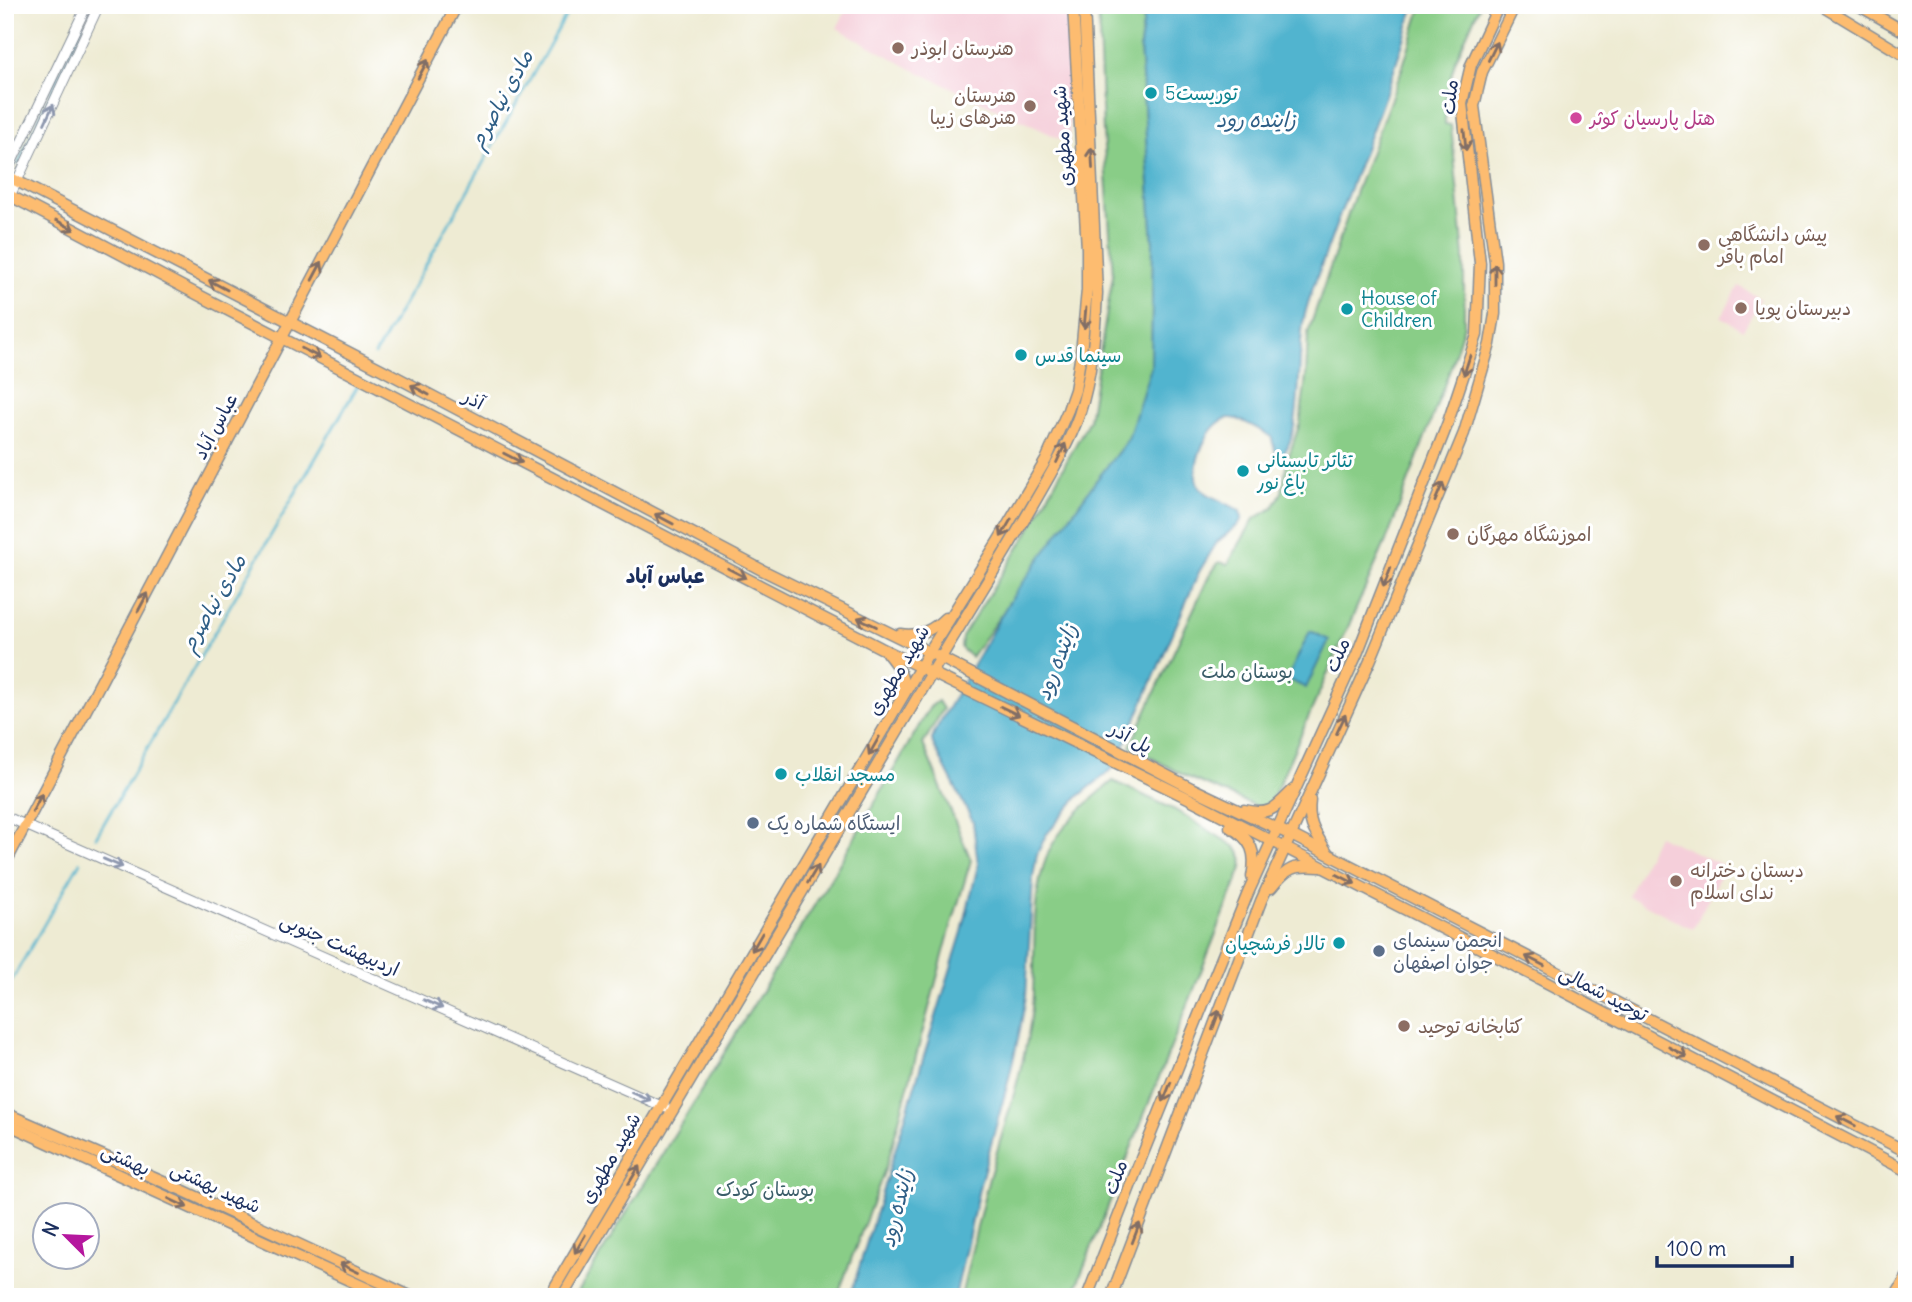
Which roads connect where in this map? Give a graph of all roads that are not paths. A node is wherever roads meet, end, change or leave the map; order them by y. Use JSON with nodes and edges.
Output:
{"nodes":[{"id":1,"x":87,"y":5,"type":"edge"},
{"id":2,"x":99,"y":5,"type":"edge"},
{"id":3,"x":457,"y":5,"type":"edge"},
{"id":4,"x":1073,"y":5,"type":"edge"},
{"id":5,"x":1084,"y":5,"type":"edge"},
{"id":6,"x":1499,"y":5,"type":"edge"},
{"id":7,"x":1516,"y":5,"type":"edge"},
{"id":8,"x":1821,"y":5,"type":"edge"},
{"id":9,"x":1852,"y":5,"type":"edge"},
{"id":10,"x":1858,"y":5,"type":"edge"},
{"id":11,"x":1869,"y":13,"type":"junction"},
{"id":12,"x":1840,"y":17,"type":"junction"},
{"id":13,"x":1857,"y":29,"type":"junction"},
{"id":14,"x":1907,"y":33,"type":"edge"},
{"id":15,"x":1907,"y":57,"type":"edge"},
{"id":16,"x":6,"y":174,"type":"edge"},
{"id":17,"x":19,"y":178,"type":"junction"},
{"id":18,"x":8,"y":194,"type":"edge"},
{"id":19,"x":5,"y":207,"type":"edge"},
{"id":20,"x":290,"y":323,"type":"junction"},
{"id":21,"x":282,"y":338,"type":"junction"},
{"id":22,"x":381,"y":369,"type":"junction"},
{"id":23,"x":373,"y":385,"type":"junction"},
{"id":24,"x":955,"y":609,"type":"junction"},
{"id":25,"x":890,"y":633,"type":"junction"},
{"id":26,"x":952,"y":639,"type":"junction"},
{"id":27,"x":883,"y":648,"type":"junction"},
{"id":28,"x":929,"y":652,"type":"junction"},
{"id":29,"x":941,"y":658,"type":"junction"},
{"id":30,"x":920,"y":666,"type":"junction"},
{"id":31,"x":957,"y":666,"type":"junction"},
{"id":32,"x":933,"y":672,"type":"junction"},
{"id":33,"x":949,"y":681,"type":"junction"},
{"id":34,"x":920,"y":695,"type":"junction"},
{"id":35,"x":892,"y":715,"type":"junction"},
{"id":36,"x":1299,"y":783,"type":"junction"},
{"id":37,"x":1312,"y":786,"type":"junction"},
{"id":38,"x":1189,"y":793,"type":"junction"},
{"id":39,"x":1229,"y":806,"type":"junction"},
{"id":40,"x":5,"y":816,"type":"edge"},
{"id":41,"x":26,"y":825,"type":"junction"},
{"id":42,"x":1278,"y":830,"type":"junction"},
{"id":43,"x":1291,"y":835,"type":"junction"},
{"id":44,"x":1273,"y":841,"type":"junction"},
{"id":45,"x":1285,"y":847,"type":"junction"},
{"id":46,"x":1328,"y":855,"type":"junction"},
{"id":47,"x":5,"y":864,"type":"edge"},
{"id":48,"x":1323,"y":867,"type":"junction"},
{"id":49,"x":1248,"y":893,"type":"junction"},
{"id":50,"x":1261,"y":901,"type":"junction"},
{"id":51,"x":1607,"y":998,"type":"junction"},
{"id":52,"x":1600,"y":1011,"type":"junction"},
{"id":53,"x":662,"y":1105,"type":"junction"},
{"id":54,"x":673,"y":1111,"type":"junction"},
{"id":55,"x":5,"y":1113,"type":"edge"},
{"id":56,"x":5,"y":1123,"type":"edge"},
{"id":57,"x":1907,"y":1152,"type":"edge"},
{"id":58,"x":1907,"y":1171,"type":"edge"},
{"id":59,"x":224,"y":1210,"type":"junction"},
{"id":60,"x":218,"y":1221,"type":"junction"},
{"id":61,"x":1907,"y":1277,"type":"edge"},
{"id":62,"x":553,"y":1296,"type":"edge"},
{"id":63,"x":386,"y":1297,"type":"edge"},
{"id":64,"x":412,"y":1297,"type":"edge"},
{"id":65,"x":1087,"y":1297,"type":"edge"},
{"id":66,"x":1111,"y":1297,"type":"edge"},
{"id":67,"x":1895,"y":1297,"type":"edge"}],
"edges":[{"from":1,"to":16,"type":"street"},
{"from":17,"to":2,"type":"street","one_way":true},
{"from":20,"to":3,"type":"main road","name":"عباس آباد","one_way":true},
{"from":4,"to":24,"type":"main road","name":"شهید مطهری","one_way":true},
{"from":26,"to":5,"type":"main road","name":"شهید مطهری","one_way":true},
{"from":6,"to":36,"type":"main road","name":"ملت","one_way":true},
{"from":37,"to":7,"type":"main road","name":"ملت","one_way":true},
{"from":8,"to":12,"type":"main road"},
{"from":9,"to":12,"type":"main road"},
{"from":10,"to":11,"type":"main road"},
{"from":11,"to":13,"type":"main road"},
{"from":11,"to":14,"type":"main road"},
{"from":12,"to":13,"type":"main road"},
{"from":13,"to":15,"type":"main road"},
{"from":16,"to":17,"type":"main road","name":"آذر"},
{"from":17,"to":18,"type":"street"},
{"from":20,"to":17,"type":"main road","name":"آذر","one_way":true},
{"from":18,"to":19,"type":"street"},
{"from":18,"to":21,"type":"main road","name":"آذر","one_way":true},
{"from":20,"to":21,"type":"main road","name":"عباس آباد"},
{"from":20,"to":22,"type":"main road","name":"آذر"},
{"from":21,"to":23,"type":"main road","name":"آذر","one_way":true},
{"from":41,"to":21,"type":"main road","name":"عباس آباد","one_way":true},
{"from":22,"to":23,"type":"main road"},
{"from":25,"to":22,"type":"main road","name":"آذر","one_way":true},
{"from":23,"to":27,"type":"main road","name":"آذر","one_way":true},
{"from":24,"to":25,"type":"main road"},
{"from":24,"to":28,"type":"main road","name":"شهید مطهری"},
{"from":25,"to":28,"type":"main road","name":"آذر"},
{"from":26,"to":29,"type":"main road","name":"شهید مطهری"},
{"from":26,"to":31,"type":"main road"},
{"from":27,"to":30,"type":"main road","name":"آذر"},
{"from":27,"to":35,"type":"main road"},
{"from":28,"to":29,"type":"main road","name":"آذر"},
{"from":28,"to":30,"type":"main road","name":"شهید مطهری"},
{"from":29,"to":31,"type":"main road","name":"پل آذر"},
{"from":29,"to":32,"type":"main road","name":"شهید مطهری"},
{"from":30,"to":32,"type":"main road","name":"آذر"},
{"from":30,"to":35,"type":"main road","name":"شهید مطهری"},
{"from":31,"to":38,"type":"main road","name":"پل آذر"},
{"from":32,"to":33,"type":"main road","name":"پل آذر"},
{"from":32,"to":34,"type":"main road","name":"شهید مطهری"},
{"from":33,"to":34,"type":"main road"},
{"from":33,"to":38,"type":"main road","name":"پل آذر","one_way":true},
{"from":54,"to":34,"type":"main road","name":"شهید مطهری","one_way":true},
{"from":35,"to":53,"type":"main road","name":"شهید مطهری","one_way":true},
{"from":36,"to":39,"type":"main road"},
{"from":36,"to":42,"type":"main road","name":"ملت"},
{"from":37,"to":43,"type":"main road","name":"ملت"},
{"from":37,"to":46,"type":"main road"},
{"from":38,"to":39,"type":"main road","name":"پل آذر"},
{"from":38,"to":44,"type":"main road","name":"پل آذر"},
{"from":38,"to":49,"type":"main road"},
{"from":39,"to":42,"type":"main road","name":"پل آذر"},
{"from":40,"to":41,"type":"street","name":"اردیبهشت جنوبی"},
{"from":41,"to":47,"type":"main road","name":"عباس آباد"},
{"from":41,"to":53,"type":"street","name":"اردیبهشت جنوبی","one_way":true},
{"from":42,"to":43,"type":"main road","name":"پل آذر"},
{"from":42,"to":44,"type":"main road","name":"ملت"},
{"from":43,"to":45,"type":"main road","name":"ملت"},
{"from":43,"to":46,"type":"main road","name":"توحید شمالی"},
{"from":44,"to":45,"type":"main road","name":"پل آذر"},
{"from":44,"to":49,"type":"main road","name":"ملت"},
{"from":45,"to":48,"type":"main road","name":"توحید شمالی"},
{"from":45,"to":50,"type":"main road","name":"ملت"},
{"from":51,"to":46,"type":"main road","name":"توحید شمالی","one_way":true},
{"from":48,"to":50,"type":"main road"},
{"from":48,"to":52,"type":"main road","name":"توحید شمالی","one_way":true},
{"from":49,"to":65,"type":"main road","name":"ملت","one_way":true},
{"from":66,"to":50,"type":"main road","name":"ملت","one_way":true},
{"from":51,"to":52,"type":"main road"},
{"from":57,"to":51,"type":"main road","name":"توحید شمالی","one_way":true},
{"from":52,"to":58,"type":"main road","name":"توحید شمالی","one_way":true},
{"from":53,"to":54,"type":"street","name":"اردیبهشت جنوبی"},
{"from":53,"to":62,"type":"main road","name":"شهید مطهری","one_way":true},
{"from":62,"to":54,"type":"main road","name":"شهید مطهری","one_way":true},
{"from":55,"to":59,"type":"main road","name":"شهید بهشتی"},
{"from":56,"to":60,"type":"main road","name":"بهشتی","one_way":true},
{"from":59,"to":60,"type":"main road"},
{"from":64,"to":59,"type":"main road","name":"شهید بهشتی","one_way":true},
{"from":60,"to":63,"type":"main road","name":"بهشتی"},
{"from":61,"to":67,"type":"main road"}]}
